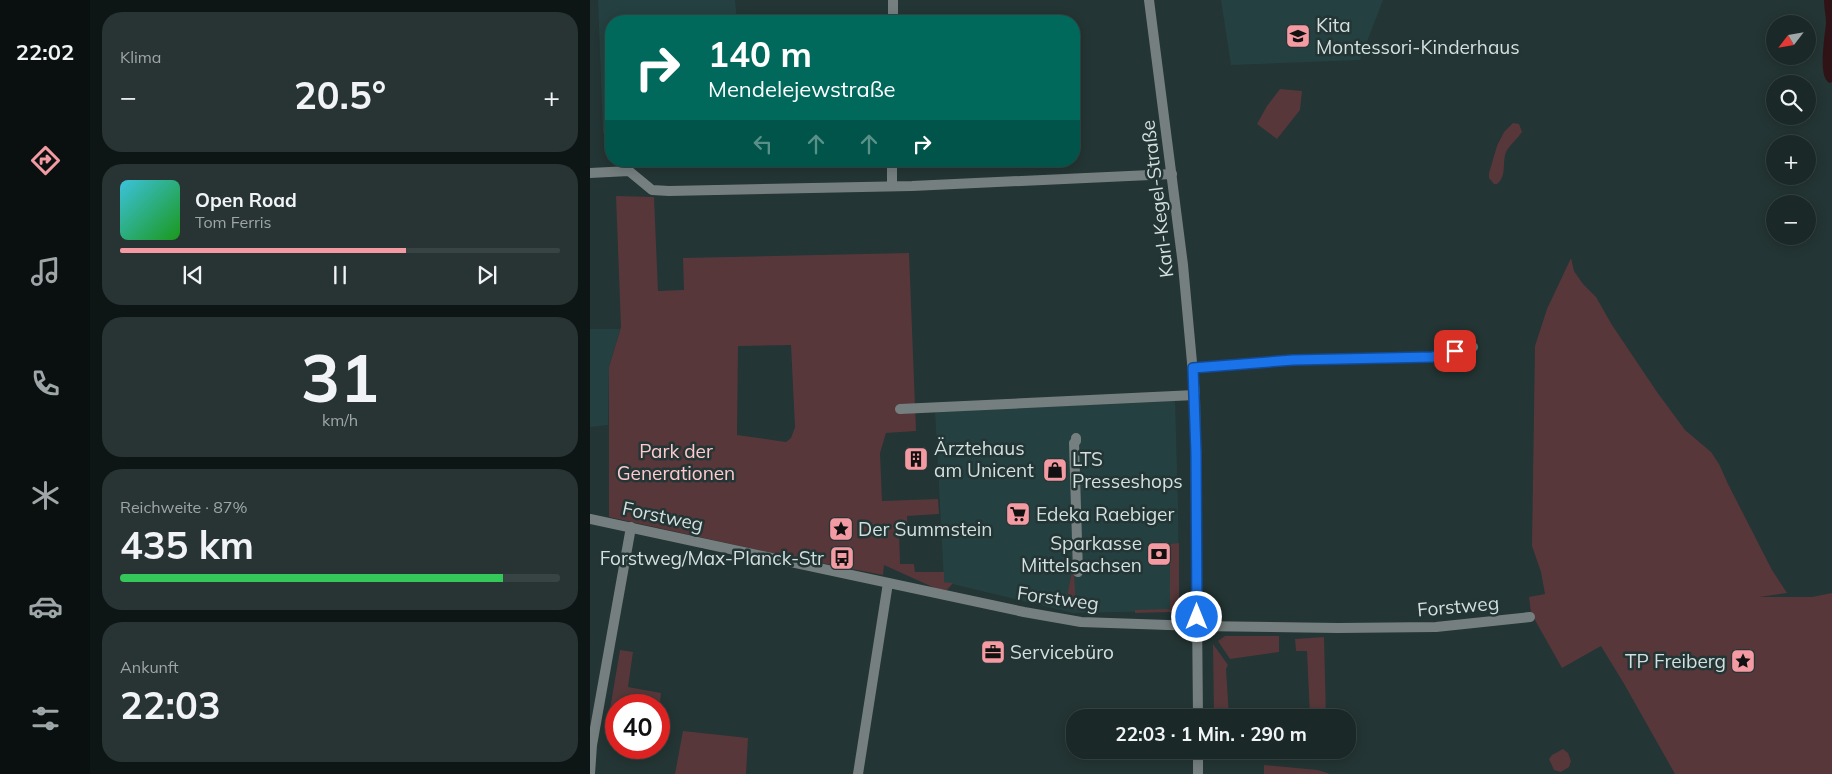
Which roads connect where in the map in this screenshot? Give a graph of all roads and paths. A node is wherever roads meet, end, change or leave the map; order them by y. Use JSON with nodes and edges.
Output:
{"nodes":[{"id":1,"x":893,"y":0,"type":"edge"},
{"id":2,"x":1149,"y":0,"type":"edge"},
{"id":3,"x":893,"y":15,"type":"edge"},
{"id":4,"x":892,"y":167,"type":"edge"},
{"id":5,"x":590,"y":173,"type":"edge"},
{"id":6,"x":1172,"y":174,"type":"junction"},
{"id":7,"x":892,"y":186,"type":"junction"},
{"id":8,"x":1473,"y":348,"type":"dead end"},
{"id":9,"x":1193,"y":368,"type":"junction"},
{"id":10,"x":1195,"y":395,"type":"junction"},
{"id":11,"x":900,"y":409,"type":"dead end"},
{"id":12,"x":1076,"y":438,"type":"dead end"},
{"id":13,"x":590,"y":519,"type":"edge"},
{"id":14,"x":630,"y":527,"type":"junction"},
{"id":15,"x":1078,"y":572,"type":"dead end"},
{"id":16,"x":888,"y":583,"type":"junction"},
{"id":17,"x":1530,"y":617,"type":"dead end"},
{"id":18,"x":1197,"y":626,"type":"junction"},
{"id":19,"x":1198,"y":709,"type":"edge"},
{"id":20,"x":1198,"y":759,"type":"edge"},
{"id":21,"x":590,"y":774,"type":"edge"},
{"id":22,"x":858,"y":774,"type":"edge"},
{"id":23,"x":1198,"y":774,"type":"edge"}],
"edges":[{"from":1,"to":3,"type":"street"},
{"from":2,"to":6,"type":"street","name":"Karl-Kegel-Straße"},
{"from":4,"to":7,"type":"street"},
{"from":5,"to":7,"type":"street"},
{"from":6,"to":7,"type":"street"},
{"from":6,"to":9,"type":"street","name":"Karl-Kegel-Straße"},
{"from":8,"to":9,"type":"street"},
{"from":9,"to":10,"type":"street","name":"Karl-Kegel-Straße"},
{"from":10,"to":11,"type":"street"},
{"from":10,"to":18,"type":"street","name":"Karl-Kegel-Straße"},
{"from":12,"to":15,"type":"street"},
{"from":13,"to":14,"type":"street","name":"Forstweg"},
{"from":14,"to":16,"type":"street","name":"Forstweg"},
{"from":14,"to":21,"type":"street"},
{"from":16,"to":18,"type":"street","name":"Forstweg"},
{"from":16,"to":22,"type":"street"},
{"from":17,"to":18,"type":"street","name":"Forstweg"},
{"from":18,"to":19,"type":"street","name":"Karl-Kegel-Straße"},
{"from":20,"to":23,"type":"street"}]}
